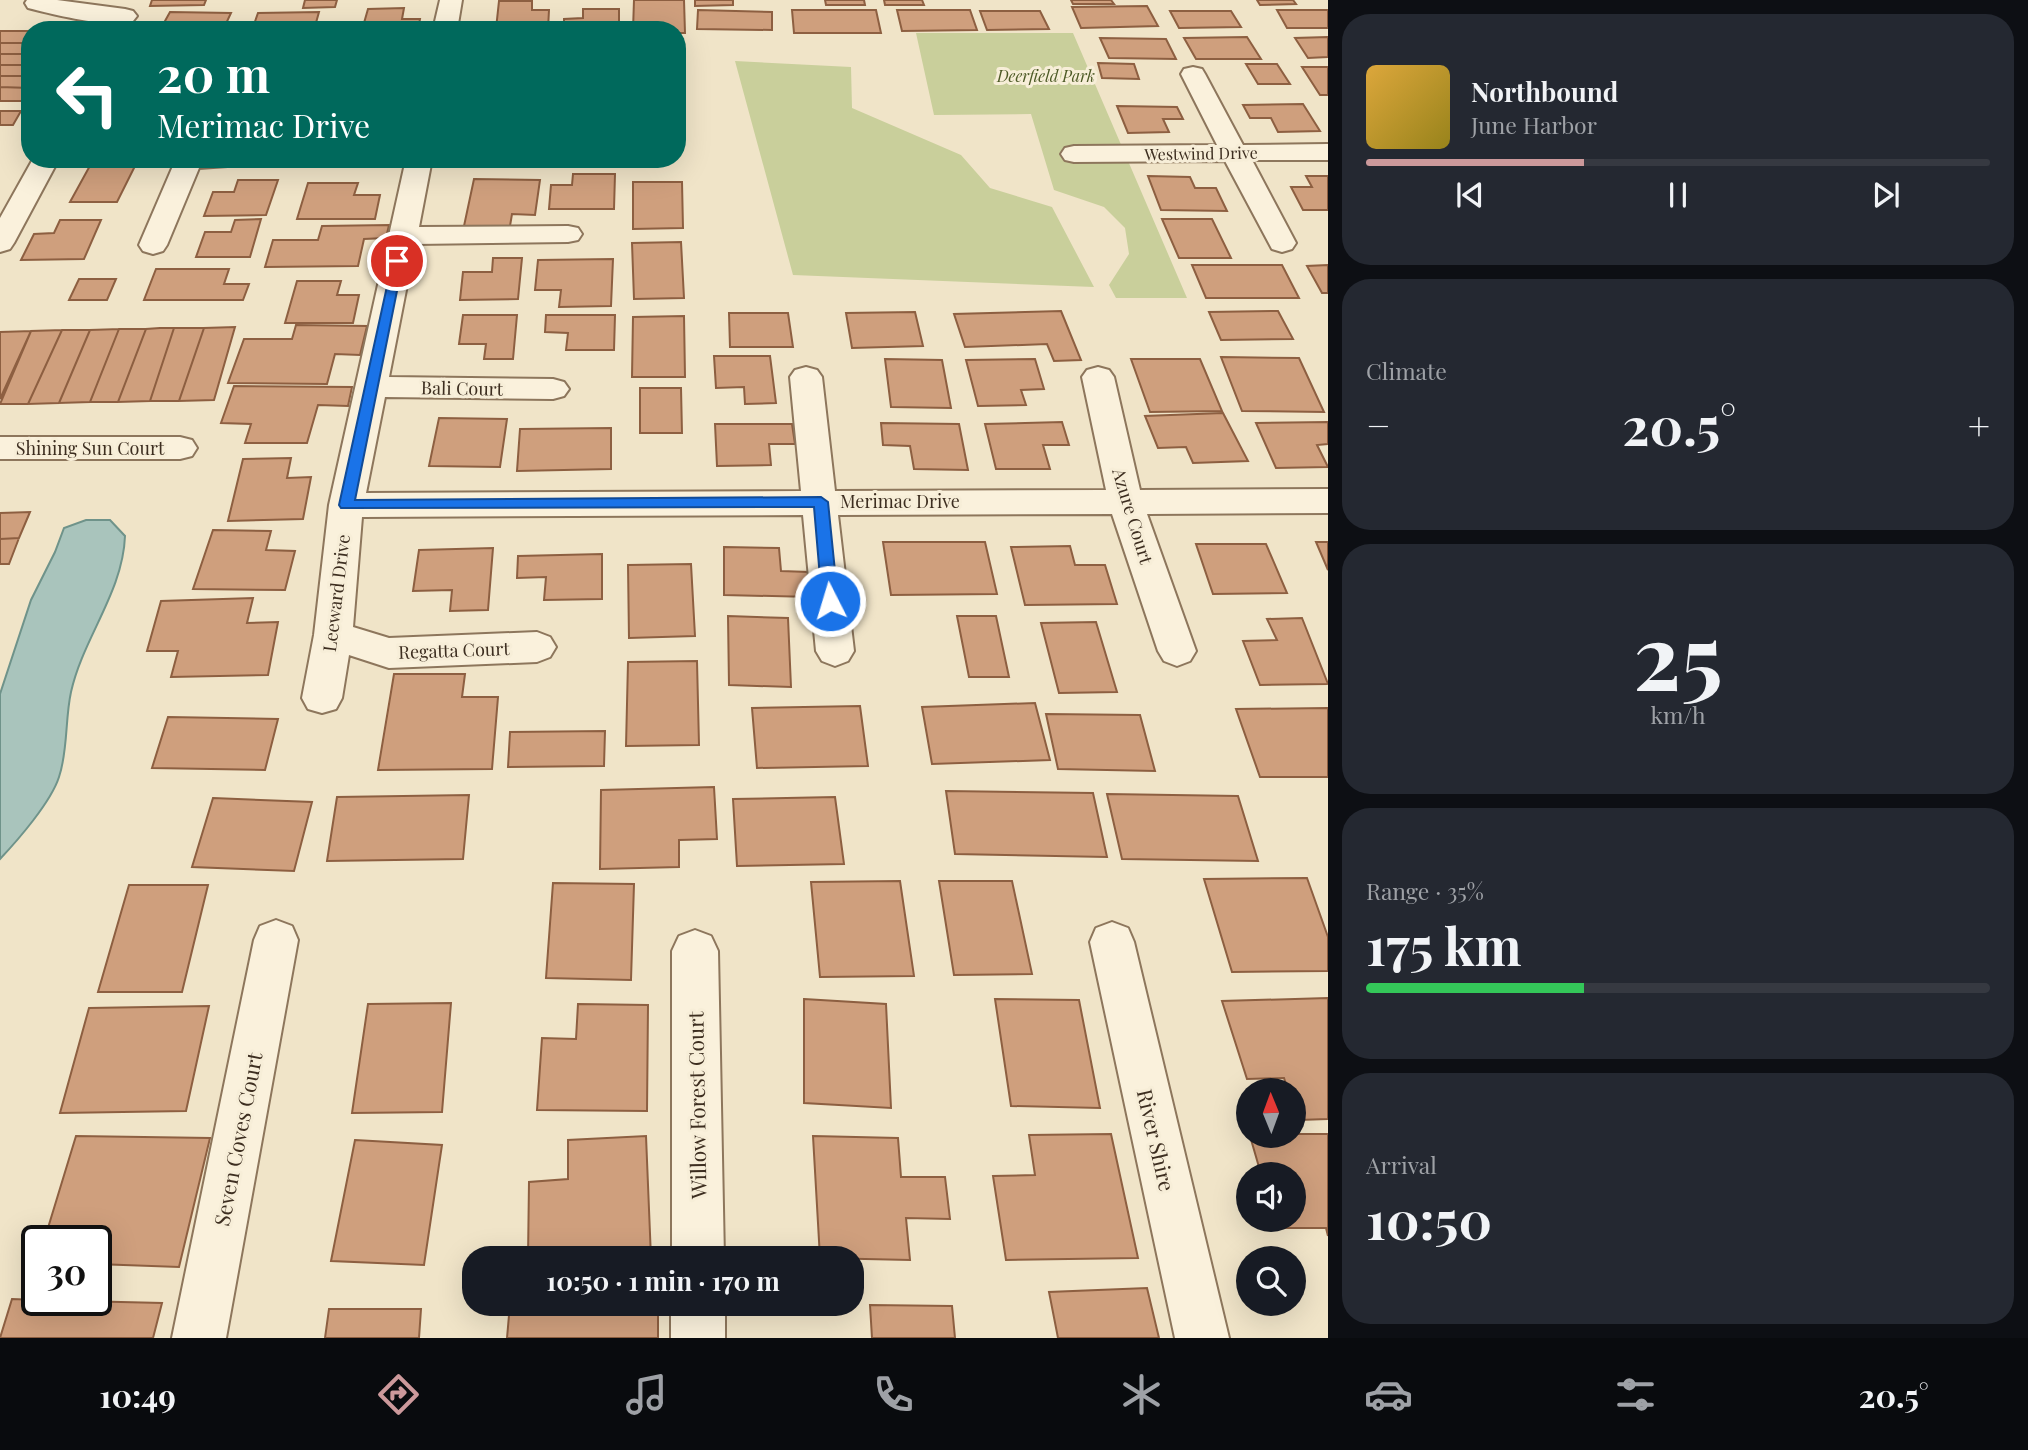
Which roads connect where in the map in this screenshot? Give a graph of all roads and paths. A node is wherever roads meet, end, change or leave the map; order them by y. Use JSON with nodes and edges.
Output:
{"nodes":[{"id":1,"x":38,"y":0,"type":"edge"},
{"id":2,"x":452,"y":0,"type":"edge"},
{"id":3,"x":125,"y":15,"type":"edge"},
{"id":4,"x":447,"y":21,"type":"edge"},
{"id":5,"x":1194,"y":74,"type":"dead end"},
{"id":6,"x":1234,"y":152,"type":"junction"},
{"id":7,"x":1328,"y":152,"type":"edge"},
{"id":8,"x":1074,"y":154,"type":"dead end"},
{"id":9,"x":41,"y":168,"type":"edge"},
{"id":10,"x":186,"y":168,"type":"edge"},
{"id":11,"x":417,"y":168,"type":"edge"},
{"id":12,"x":568,"y":234,"type":"dead end"},
{"id":13,"x":402,"y":236,"type":"junction"},
{"id":14,"x":0,"y":243,"type":"edge"},
{"id":15,"x":1282,"y":243,"type":"dead end"},
{"id":16,"x":153,"y":245,"type":"dead end"},
{"id":17,"x":806,"y":377,"type":"dead end"},
{"id":18,"x":1098,"y":377,"type":"dead end"},
{"id":19,"x":371,"y":387,"type":"junction"},
{"id":20,"x":553,"y":389,"type":"dead end"},
{"id":21,"x":0,"y":448,"type":"edge"},
{"id":22,"x":180,"y":448,"type":"dead end"},
{"id":23,"x":1125,"y":500,"type":"junction"},
{"id":24,"x":1328,"y":501,"type":"edge"},
{"id":25,"x":821,"y":502,"type":"junction"},
{"id":26,"x":346,"y":505,"type":"junction"},
{"id":27,"x":333,"y":635,"type":"junction"},
{"id":28,"x":537,"y":648,"type":"dead end"},
{"id":29,"x":835,"y":651,"type":"dead end"},
{"id":30,"x":1177,"y":652,"type":"dead end"},
{"id":31,"x":322,"y":698,"type":"dead end"},
{"id":32,"x":276,"y":940,"type":"dead end"},
{"id":33,"x":1112,"y":942,"type":"dead end"},
{"id":34,"x":695,"y":951,"type":"dead end"},
{"id":35,"x":698,"y":1246,"type":"edge"},
{"id":36,"x":698,"y":1316,"type":"edge"},
{"id":37,"x":199,"y":1338,"type":"edge"},
{"id":38,"x":698,"y":1338,"type":"edge"},
{"id":39,"x":1202,"y":1338,"type":"edge"}],
"edges":[{"from":1,"to":3,"type":"street"},
{"from":2,"to":4,"type":"street"},
{"from":5,"to":6,"type":"street"},
{"from":6,"to":7,"type":"street","name":"Westwind Drive"},
{"from":6,"to":8,"type":"street","name":"Westwind Drive"},
{"from":6,"to":15,"type":"street"},
{"from":9,"to":14,"type":"street"},
{"from":10,"to":16,"type":"street"},
{"from":11,"to":13,"type":"street","name":"Leeward Drive"},
{"from":12,"to":13,"type":"street"},
{"from":13,"to":19,"type":"street","name":"Leeward Drive"},
{"from":17,"to":25,"type":"street"},
{"from":18,"to":23,"type":"street","name":"Azure Court"},
{"from":19,"to":20,"type":"street","name":"Bali Court"},
{"from":19,"to":26,"type":"street","name":"Leeward Drive"},
{"from":21,"to":22,"type":"street","name":"Shining Sun Court"},
{"from":23,"to":24,"type":"street","name":"Merimac Drive"},
{"from":23,"to":25,"type":"street","name":"Merimac Drive"},
{"from":23,"to":30,"type":"street","name":"Azure Court"},
{"from":25,"to":26,"type":"street","name":"Merimac Drive"},
{"from":25,"to":29,"type":"street"},
{"from":26,"to":27,"type":"street","name":"Leeward Drive"},
{"from":27,"to":28,"type":"street","name":"Regatta Court"},
{"from":27,"to":31,"type":"street","name":"Leeward Drive"},
{"from":32,"to":37,"type":"street","name":"Seven Coves Court"},
{"from":33,"to":39,"type":"street","name":"River Shire"},
{"from":34,"to":35,"type":"street","name":"Willow Forest Court"},
{"from":36,"to":38,"type":"street"}]}
